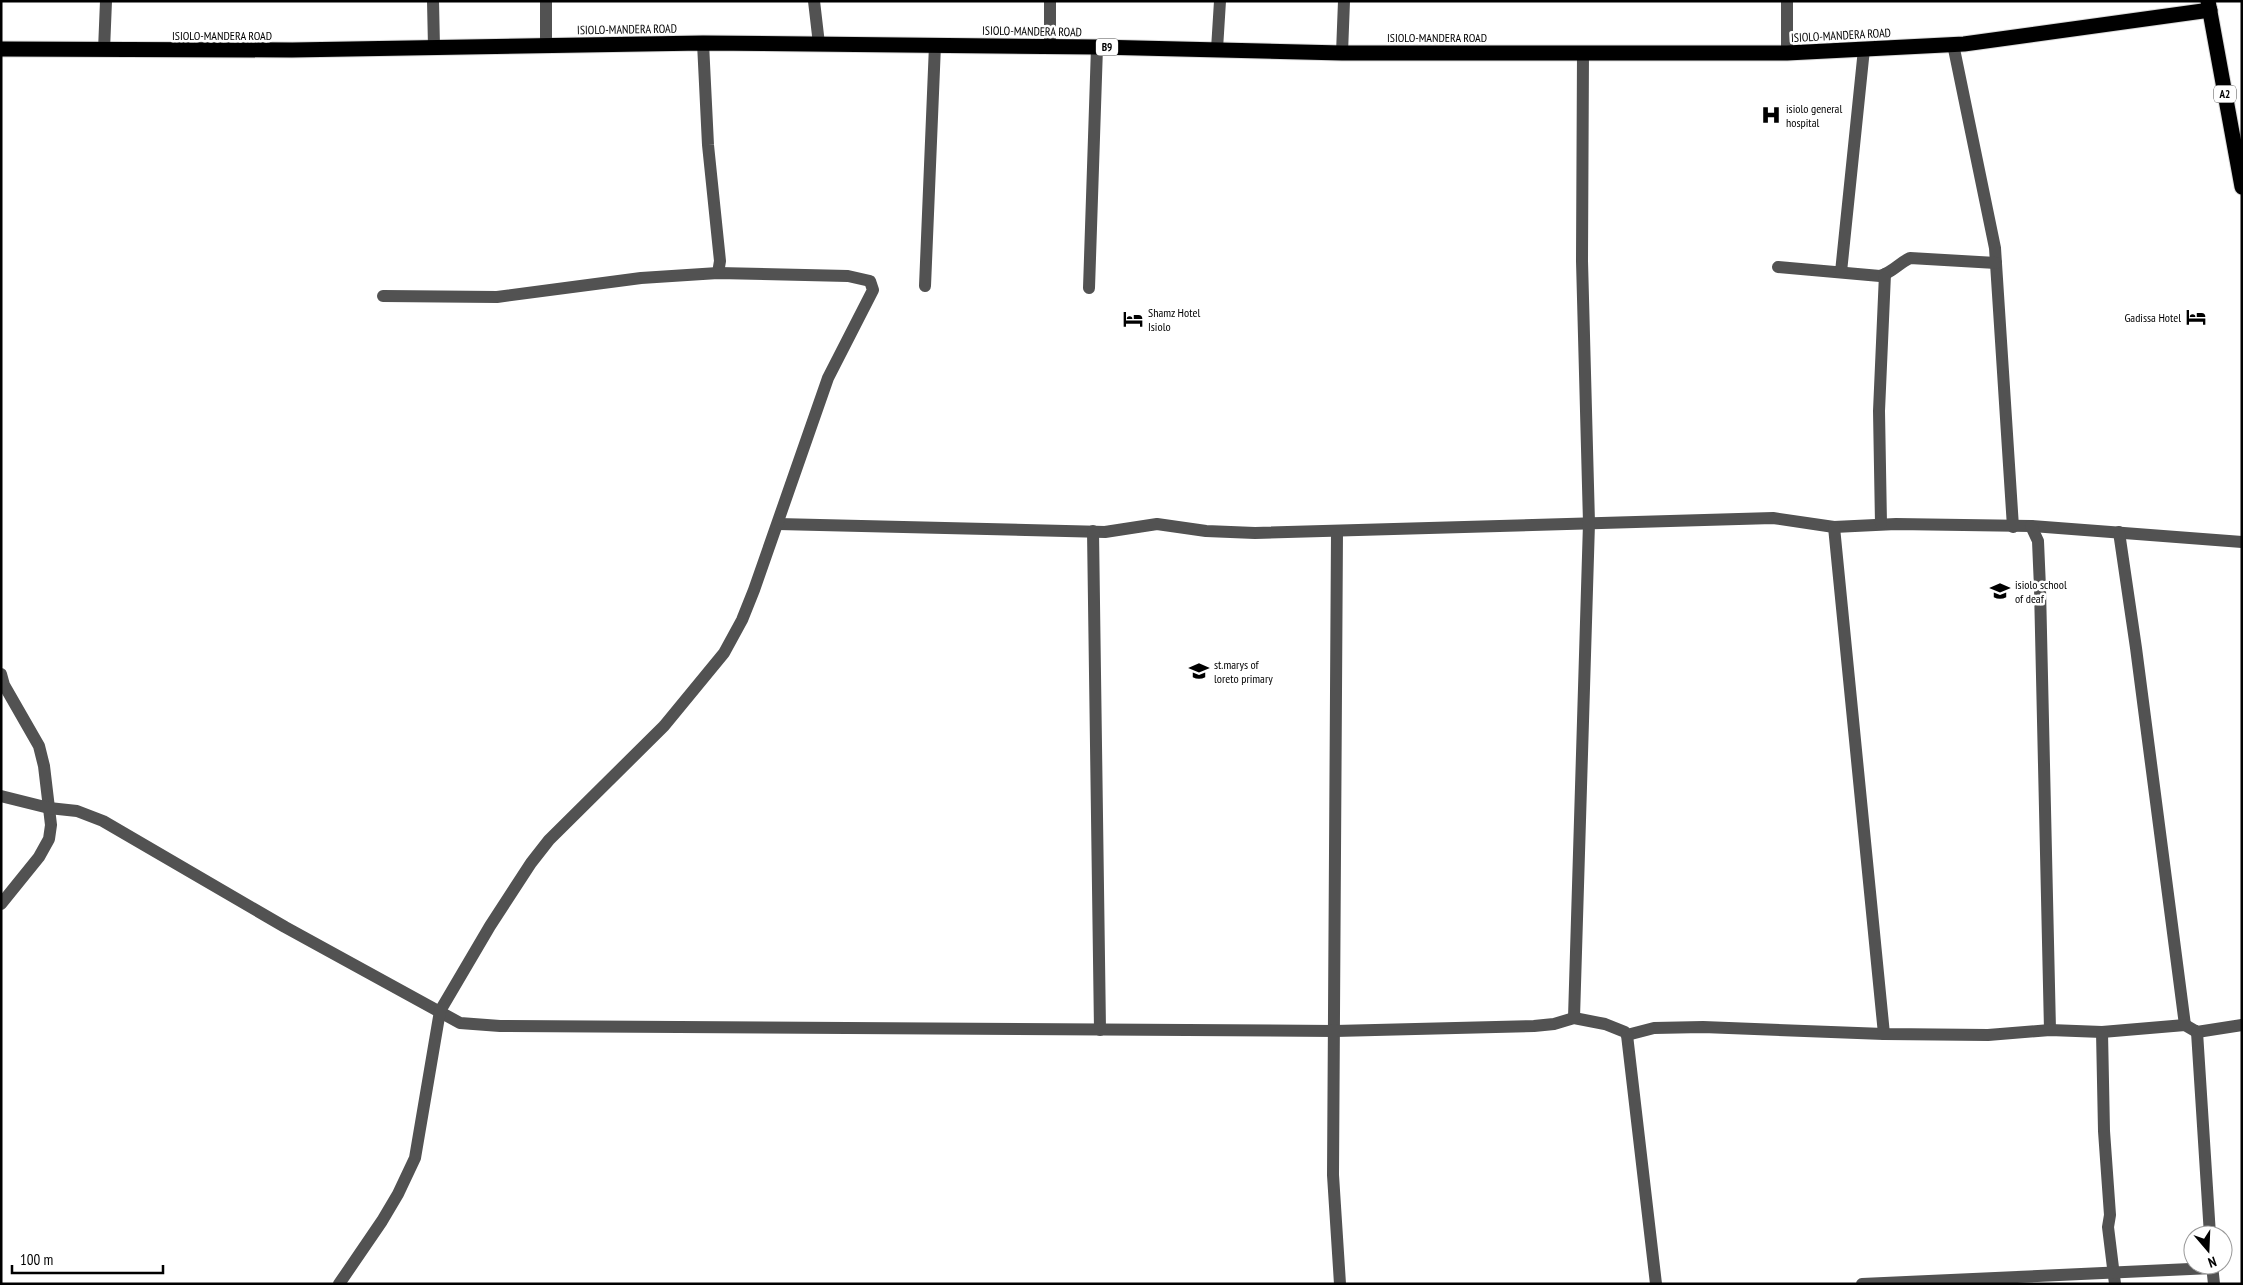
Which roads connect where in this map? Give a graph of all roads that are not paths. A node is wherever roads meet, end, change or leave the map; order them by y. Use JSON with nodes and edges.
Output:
{"nodes":[{"id":1,"x":106,"y":1,"type":"edge"},
{"id":2,"x":432,"y":1,"type":"edge"},
{"id":3,"x":546,"y":1,"type":"edge"},
{"id":4,"x":814,"y":1,"type":"edge"},
{"id":5,"x":1050,"y":1,"type":"edge"},
{"id":6,"x":1220,"y":1,"type":"edge"},
{"id":7,"x":1344,"y":1,"type":"edge"},
{"id":8,"x":1787,"y":1,"type":"edge"},
{"id":9,"x":2209,"y":5,"type":"edge"},
{"id":10,"x":703,"y":43,"type":"junction"},
{"id":11,"x":819,"y":44,"type":"junction"},
{"id":12,"x":1953,"y":44,"type":"junction"},
{"id":13,"x":546,"y":45,"type":"junction"},
{"id":14,"x":935,"y":45,"type":"junction"},
{"id":15,"x":1050,"y":46,"type":"junction"},
{"id":16,"x":434,"y":47,"type":"junction"},
{"id":17,"x":1097,"y":47,"type":"junction"},
{"id":18,"x":1,"y":49,"type":"edge"},
{"id":19,"x":1864,"y":49,"type":"junction"},
{"id":20,"x":104,"y":50,"type":"junction"},
{"id":21,"x":1217,"y":50,"type":"junction"},
{"id":22,"x":1583,"y":52,"type":"junction"},
{"id":23,"x":1342,"y":53,"type":"junction"},
{"id":24,"x":1788,"y":53,"type":"junction"},
{"id":25,"x":2242,"y":187,"type":"edge"},
{"id":26,"x":1996,"y":263,"type":"junction"},
{"id":27,"x":1778,"y":267,"type":"dead end"},
{"id":28,"x":1841,"y":272,"type":"junction"},
{"id":29,"x":718,"y":273,"type":"junction"},
{"id":30,"x":1885,"y":274,"type":"junction"},
{"id":31,"x":925,"y":286,"type":"dead end"},
{"id":32,"x":1089,"y":288,"type":"dead end"},
{"id":33,"x":383,"y":296,"type":"dead end"},
{"id":34,"x":1589,"y":523,"type":"junction"},
{"id":35,"x":778,"y":524,"type":"junction"},
{"id":36,"x":1881,"y":524,"type":"junction"},
{"id":37,"x":2013,"y":526,"type":"junction"},
{"id":38,"x":2032,"y":526,"type":"junction"},
{"id":39,"x":1834,"y":527,"type":"junction"},
{"id":40,"x":1093,"y":531,"type":"junction"},
{"id":41,"x":1337,"y":531,"type":"junction"},
{"id":42,"x":2119,"y":532,"type":"junction"},
{"id":43,"x":2242,"y":542,"type":"edge"},
{"id":44,"x":1,"y":674,"type":"edge"},
{"id":45,"x":1,"y":796,"type":"edge"},
{"id":46,"x":49,"y":808,"type":"junction"},
{"id":47,"x":1,"y":904,"type":"edge"},
{"id":48,"x":440,"y":1011,"type":"junction"},
{"id":49,"x":1574,"y":1018,"type":"junction"},
{"id":50,"x":2185,"y":1025,"type":"junction"},
{"id":51,"x":2242,"y":1025,"type":"edge"},
{"id":52,"x":1100,"y":1030,"type":"junction"},
{"id":53,"x":2050,"y":1030,"type":"junction"},
{"id":54,"x":1335,"y":1031,"type":"junction"},
{"id":55,"x":2102,"y":1032,"type":"junction"},
{"id":56,"x":2197,"y":1032,"type":"junction"},
{"id":57,"x":1884,"y":1034,"type":"junction"},
{"id":58,"x":1627,"y":1035,"type":"junction"},
{"id":59,"x":2209,"y":1225,"type":"edge"},
{"id":60,"x":2183,"y":1270,"type":"edge"},
{"id":61,"x":2114,"y":1278,"type":"edge"},
{"id":62,"x":339,"y":1284,"type":"edge"},
{"id":63,"x":1340,"y":1284,"type":"edge"},
{"id":64,"x":1656,"y":1284,"type":"edge"},
{"id":65,"x":1862,"y":1284,"type":"edge"}],
"edges":[{"from":1,"to":20,"type":"street"},
{"from":2,"to":16,"type":"street"},
{"from":3,"to":13,"type":"street"},
{"from":4,"to":11,"type":"street"},
{"from":5,"to":15,"type":"street"},
{"from":6,"to":21,"type":"street"},
{"from":7,"to":23,"type":"street"},
{"from":8,"to":24,"type":"street"},
{"from":9,"to":12,"type":"highway","name":"ISIOLO-MANDERA ROAD","number":"B9"},
{"from":9,"to":25,"type":"highway","number":"A2"},
{"from":10,"to":11,"type":"highway","name":"ISIOLO-MANDERA ROAD","number":"B9"},
{"from":10,"to":13,"type":"highway","name":"ISIOLO-MANDERA ROAD","number":"B9"},
{"from":10,"to":29,"type":"street"},
{"from":11,"to":14,"type":"highway","name":"ISIOLO-MANDERA ROAD","number":"B9"},
{"from":12,"to":19,"type":"highway","name":"ISIOLO-MANDERA ROAD","number":"B9"},
{"from":12,"to":26,"type":"street"},
{"from":13,"to":16,"type":"highway","name":"ISIOLO-MANDERA ROAD","number":"B9"},
{"from":14,"to":15,"type":"highway","name":"ISIOLO-MANDERA ROAD","number":"B9"},
{"from":14,"to":31,"type":"street"},
{"from":15,"to":17,"type":"highway","name":"ISIOLO-MANDERA ROAD","number":"B9"},
{"from":16,"to":20,"type":"highway","name":"ISIOLO-MANDERA ROAD","number":"B9"},
{"from":17,"to":21,"type":"highway","name":"ISIOLO-MANDERA ROAD","number":"B9"},
{"from":17,"to":32,"type":"street"},
{"from":18,"to":20,"type":"highway","name":"ISIOLO-MANDERA ROAD","number":"B9"},
{"from":19,"to":24,"type":"highway","name":"ISIOLO-MANDERA ROAD","number":"B9"},
{"from":19,"to":28,"type":"street"},
{"from":21,"to":23,"type":"highway","name":"ISIOLO-MANDERA ROAD","number":"B9"},
{"from":22,"to":23,"type":"highway","name":"ISIOLO-MANDERA ROAD","number":"B9"},
{"from":22,"to":24,"type":"highway","name":"ISIOLO-MANDERA ROAD","number":"B9"},
{"from":22,"to":34,"type":"street"},
{"from":26,"to":30,"type":"street"},
{"from":26,"to":37,"type":"street"},
{"from":27,"to":28,"type":"street"},
{"from":28,"to":30,"type":"street"},
{"from":29,"to":33,"type":"street"},
{"from":29,"to":35,"type":"street"},
{"from":30,"to":36,"type":"street"},
{"from":34,"to":39,"type":"street"},
{"from":34,"to":41,"type":"street"},
{"from":34,"to":49,"type":"street"},
{"from":35,"to":40,"type":"street"},
{"from":35,"to":48,"type":"street"},
{"from":36,"to":37,"type":"street"},
{"from":36,"to":39,"type":"street"},
{"from":37,"to":38,"type":"street"},
{"from":38,"to":42,"type":"street"},
{"from":38,"to":53,"type":"street"},
{"from":39,"to":57,"type":"street"},
{"from":40,"to":41,"type":"street"},
{"from":40,"to":52,"type":"street"},
{"from":41,"to":54,"type":"street"},
{"from":42,"to":43,"type":"street"},
{"from":42,"to":50,"type":"street"},
{"from":44,"to":46,"type":"street"},
{"from":45,"to":46,"type":"street"},
{"from":46,"to":47,"type":"street"},
{"from":46,"to":48,"type":"street"},
{"from":48,"to":52,"type":"street"},
{"from":48,"to":62,"type":"street"},
{"from":49,"to":54,"type":"street"},
{"from":49,"to":58,"type":"street"},
{"from":50,"to":55,"type":"street"},
{"from":50,"to":56,"type":"street"},
{"from":51,"to":56,"type":"street"},
{"from":52,"to":54,"type":"street"},
{"from":53,"to":55,"type":"street"},
{"from":53,"to":57,"type":"street"},
{"from":54,"to":63,"type":"street"},
{"from":55,"to":61,"type":"street"},
{"from":56,"to":59,"type":"street"},
{"from":57,"to":58,"type":"street"},
{"from":58,"to":64,"type":"street"},
{"from":60,"to":61,"type":"street"},
{"from":61,"to":65,"type":"street"}]}
